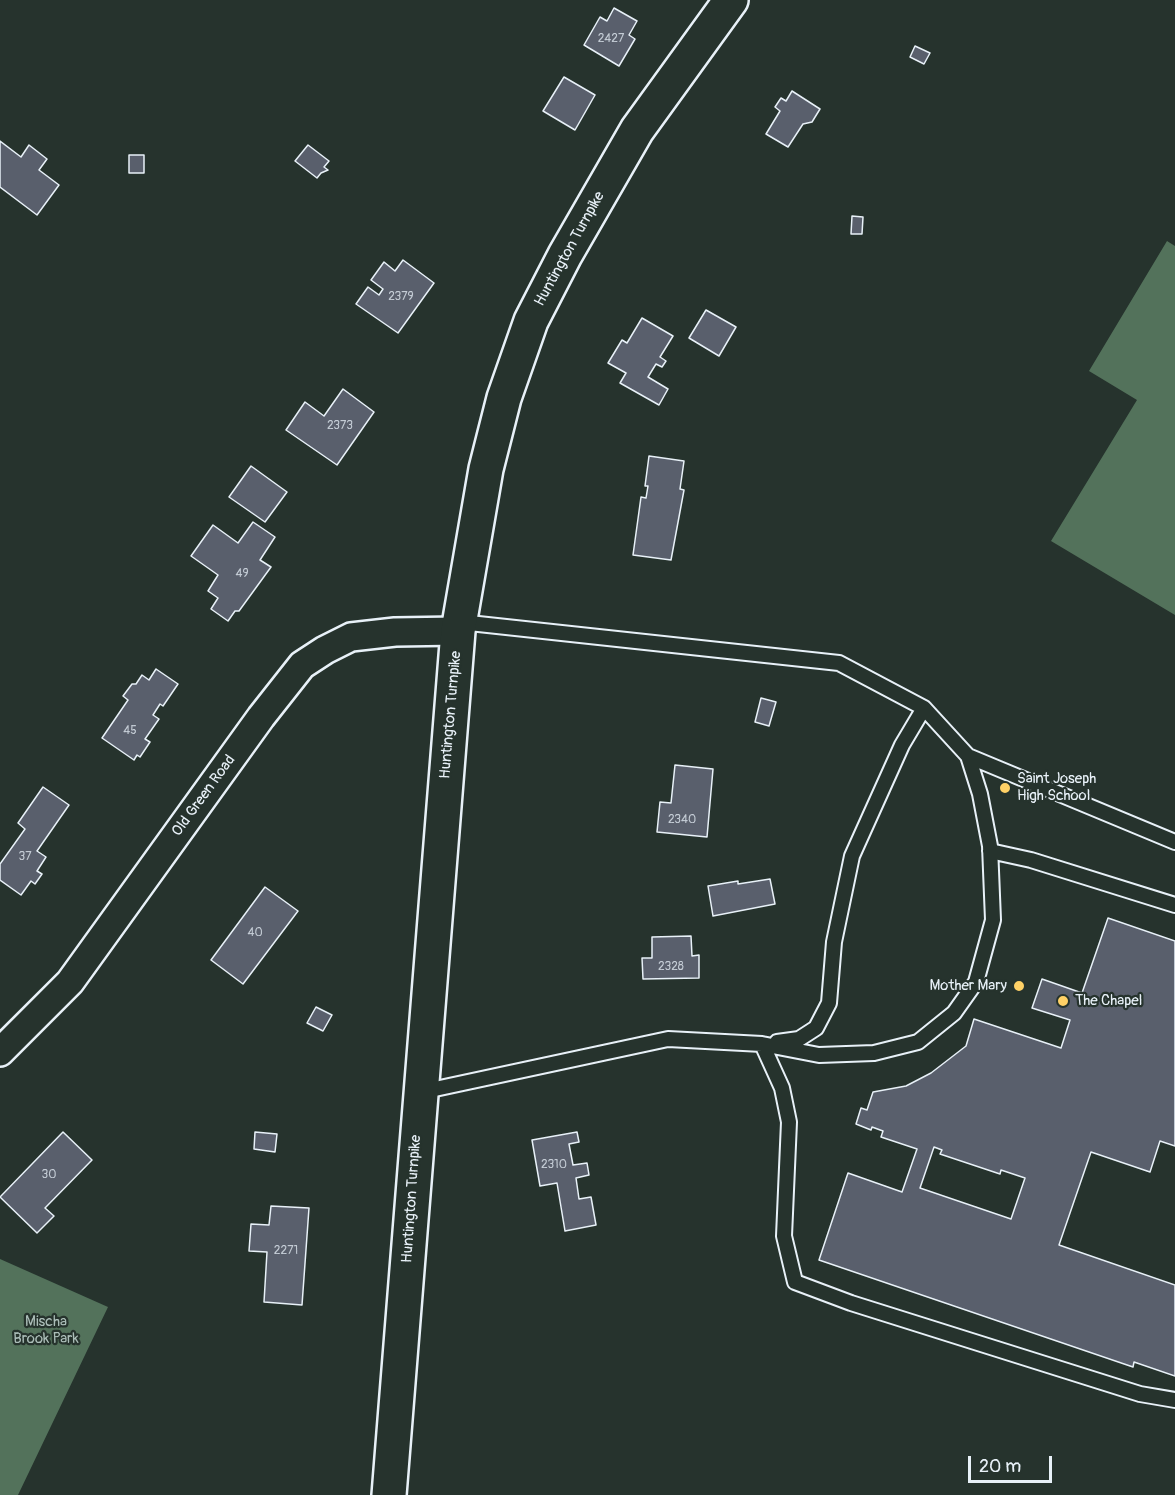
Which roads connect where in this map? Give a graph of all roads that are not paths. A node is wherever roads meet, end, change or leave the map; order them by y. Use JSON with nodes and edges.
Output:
{"nodes":[{"id":1,"x":731,"y":0,"type":"edge"},
{"id":2,"x":459,"y":627,"type":"junction"},
{"id":3,"x":924,"y":708,"type":"junction"},
{"id":4,"x":968,"y":756,"type":"junction"},
{"id":5,"x":1175,"y":842,"type":"edge"},
{"id":6,"x":990,"y":851,"type":"junction"},
{"id":7,"x":1175,"y":905,"type":"edge"},
{"id":8,"x":762,"y":1044,"type":"junction"},
{"id":9,"x":0,"y":1052,"type":"edge"},
{"id":10,"x":420,"y":1092,"type":"junction"},
{"id":11,"x":1175,"y":1400,"type":"edge"},
{"id":12,"x":389,"y":1495,"type":"edge"}],
"edges":[{"from":1,"to":2,"type":"main road","name":"Huntington Turnpike"},
{"from":2,"to":3,"type":"lane"},
{"from":2,"to":9,"type":"street","name":"Old Green Road"},
{"from":2,"to":10,"type":"main road","name":"Huntington Turnpike"},
{"from":3,"to":4,"type":"lane"},
{"from":3,"to":8,"type":"lane"},
{"from":4,"to":5,"type":"lane"},
{"from":4,"to":6,"type":"lane"},
{"from":6,"to":7,"type":"lane"},
{"from":6,"to":8,"type":"lane"},
{"from":8,"to":10,"type":"lane"},
{"from":8,"to":11,"type":"lane"},
{"from":10,"to":12,"type":"main road","name":"Huntington Turnpike"}]}
